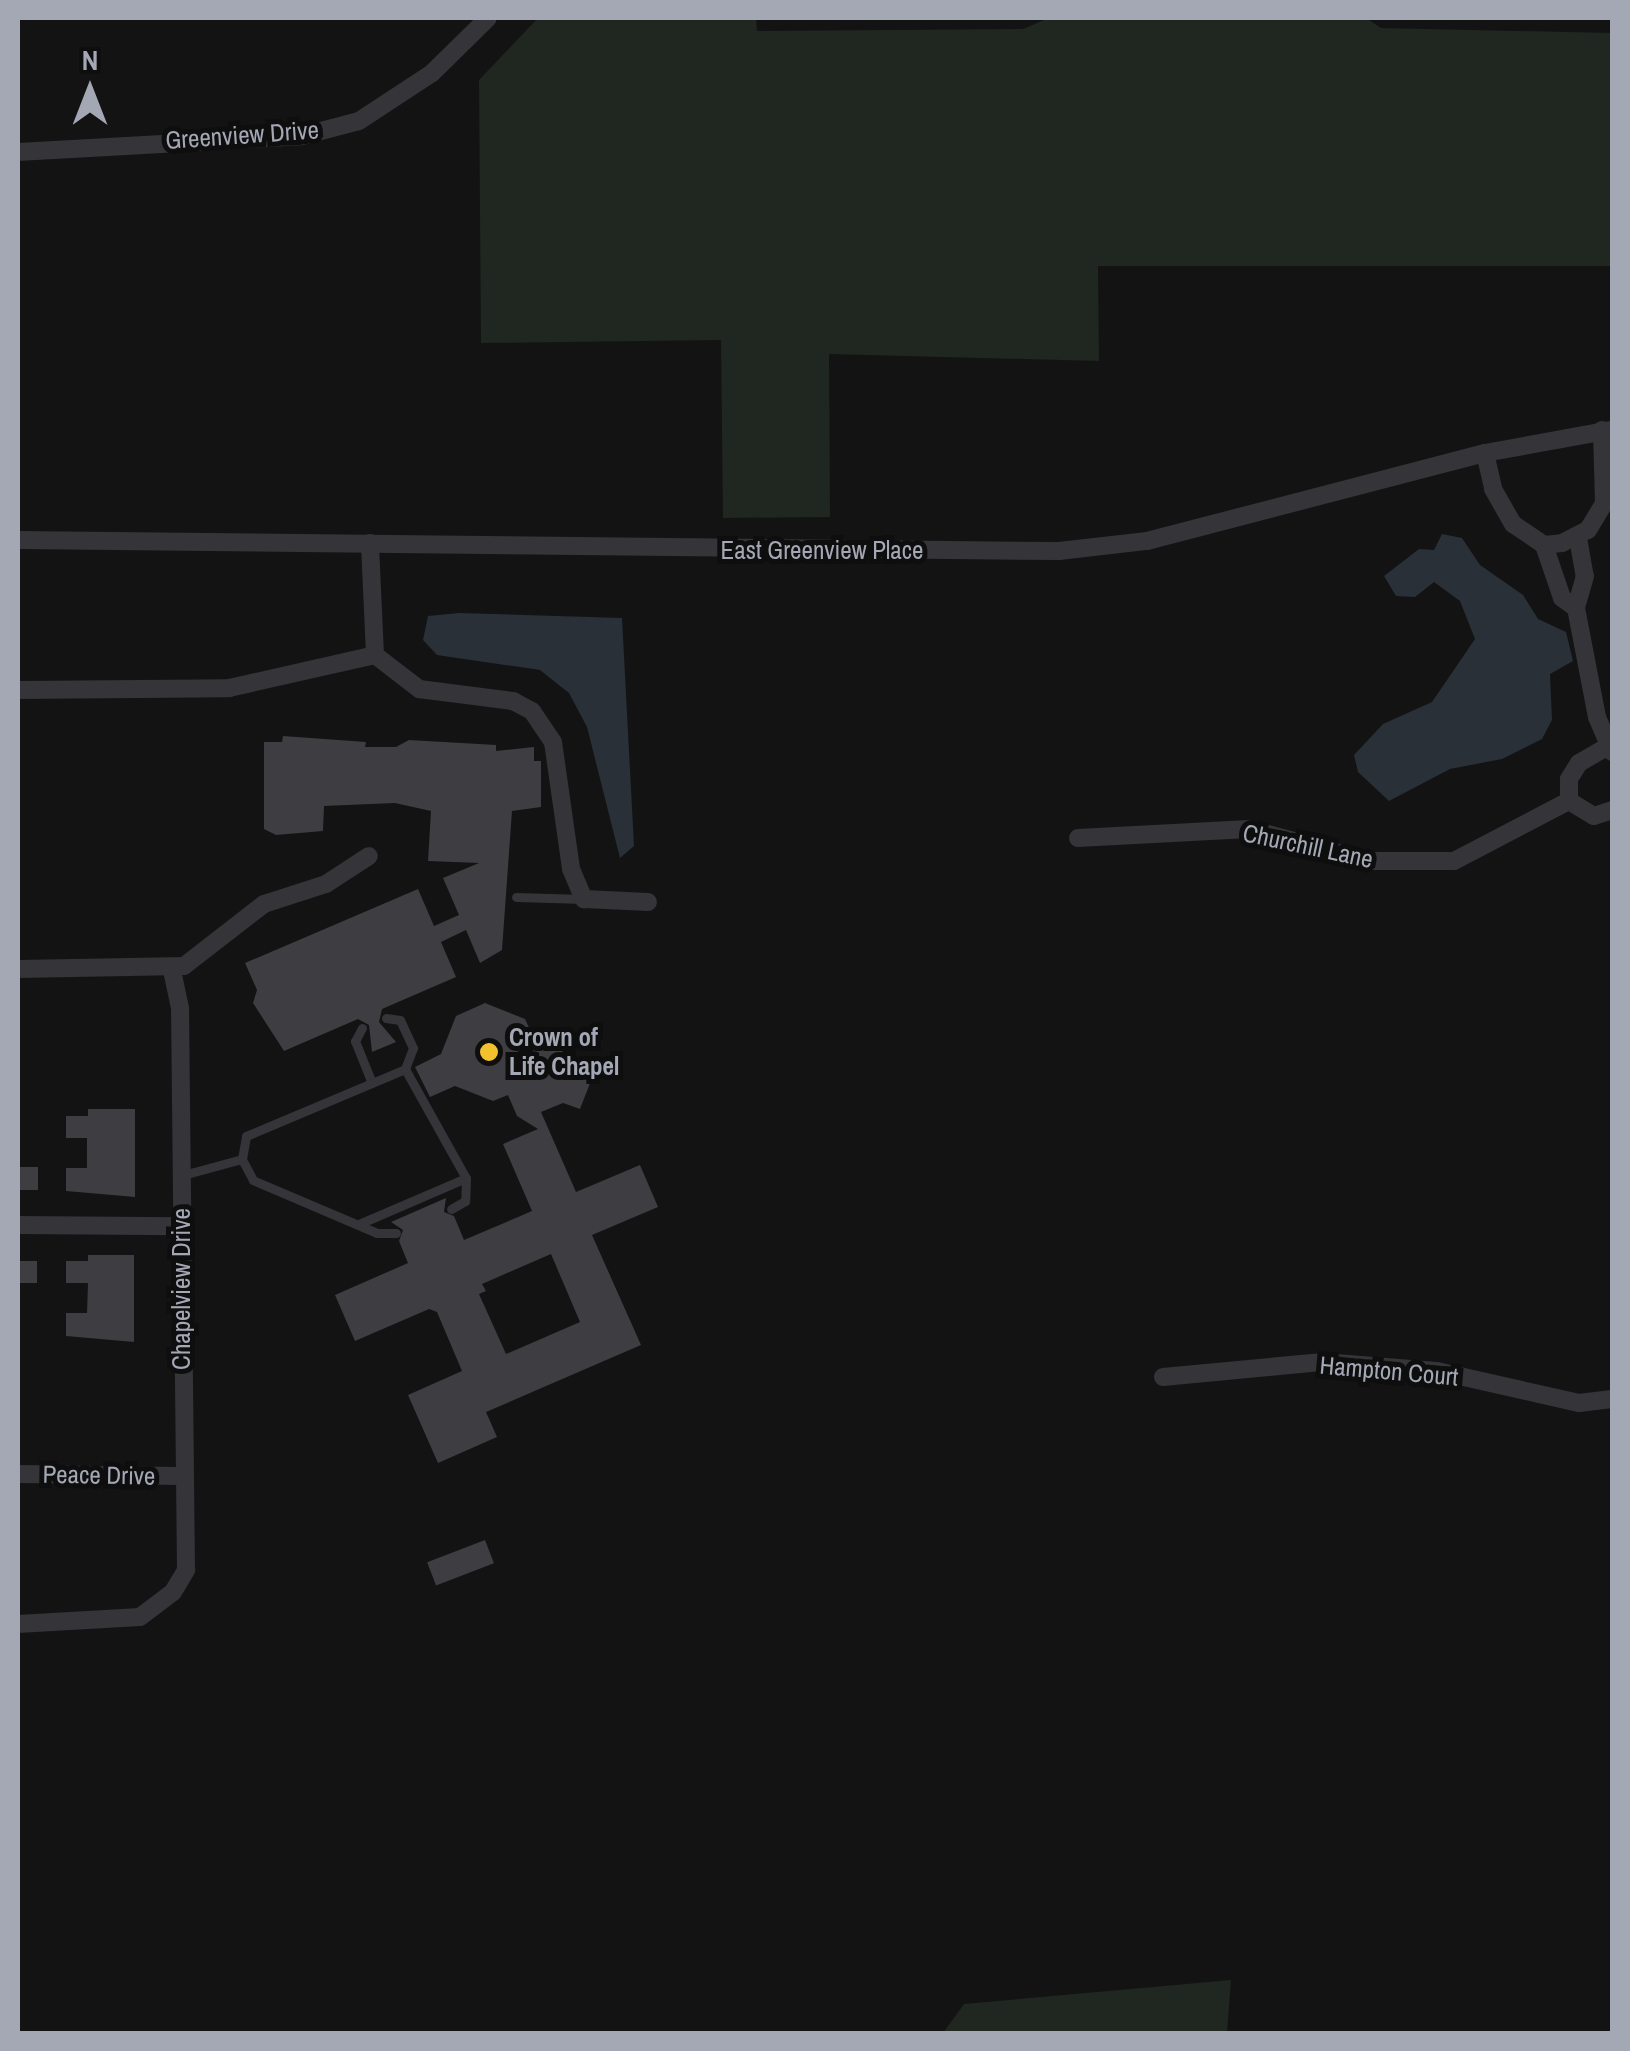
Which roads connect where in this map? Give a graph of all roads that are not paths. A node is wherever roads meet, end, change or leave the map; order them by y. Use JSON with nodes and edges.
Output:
{"nodes":[{"id":1,"x":488,"y":18,"type":"edge"},
{"id":2,"x":18,"y":152,"type":"edge"},
{"id":3,"x":1607,"y":430,"type":"edge"},
{"id":4,"x":1485,"y":453,"type":"junction"},
{"id":5,"x":1578,"y":538,"type":"junction"},
{"id":6,"x":18,"y":540,"type":"edge"},
{"id":7,"x":370,"y":543,"type":"junction"},
{"id":8,"x":1544,"y":545,"type":"junction"},
{"id":9,"x":1576,"y":608,"type":"junction"},
{"id":10,"x":375,"y":655,"type":"junction"},
{"id":11,"x":18,"y":690,"type":"edge"},
{"id":12,"x":1611,"y":749,"type":"edge"},
{"id":13,"x":1569,"y":801,"type":"junction"},
{"id":14,"x":1612,"y":810,"type":"edge"},
{"id":15,"x":1078,"y":838,"type":"dead end"},
{"id":16,"x":369,"y":856,"type":"dead end"},
{"id":17,"x":516,"y":897,"type":"dead end"},
{"id":18,"x":584,"y":899,"type":"junction"},
{"id":19,"x":648,"y":902,"type":"dead end"},
{"id":20,"x":18,"y":969,"type":"edge"},
{"id":21,"x":172,"y":969,"type":"junction"},
{"id":22,"x":386,"y":1018,"type":"dead end"},
{"id":23,"x":362,"y":1028,"type":"dead end"},
{"id":24,"x":405,"y":1069,"type":"junction"},
{"id":25,"x":372,"y":1083,"type":"junction"},
{"id":26,"x":242,"y":1159,"type":"junction"},
{"id":27,"x":180,"y":1175,"type":"junction"},
{"id":28,"x":466,"y":1178,"type":"junction"},
{"id":29,"x":451,"y":1210,"type":"dead end"},
{"id":30,"x":18,"y":1225,"type":"edge"},
{"id":31,"x":358,"y":1225,"type":"junction"},
{"id":32,"x":181,"y":1226,"type":"junction"},
{"id":33,"x":396,"y":1233,"type":"dead end"},
{"id":34,"x":1164,"y":1377,"type":"dead end"},
{"id":35,"x":1612,"y":1400,"type":"edge"},
{"id":36,"x":18,"y":1474,"type":"edge"},
{"id":37,"x":181,"y":1476,"type":"junction"},
{"id":38,"x":18,"y":1624,"type":"edge"}],
"edges":[{"from":1,"to":2,"type":"street","name":"Greenview Drive"},
{"from":3,"to":4,"type":"street","name":"East Greenview Place"},
{"from":3,"to":5,"type":"street"},
{"from":4,"to":7,"type":"street","name":"East Greenview Place"},
{"from":4,"to":8,"type":"street"},
{"from":5,"to":8,"type":"street"},
{"from":5,"to":9,"type":"street"},
{"from":6,"to":7,"type":"street","name":"East Greenview Place"},
{"from":7,"to":10,"type":"street"},
{"from":8,"to":9,"type":"street"},
{"from":9,"to":12,"type":"street"},
{"from":10,"to":11,"type":"street"},
{"from":10,"to":18,"type":"street"},
{"from":12,"to":13,"type":"street"},
{"from":13,"to":14,"type":"street"},
{"from":13,"to":15,"type":"street","name":"Churchill Lane"},
{"from":16,"to":21,"type":"street"},
{"from":17,"to":18,"type":"lane"},
{"from":18,"to":19,"type":"street"},
{"from":20,"to":21,"type":"street"},
{"from":21,"to":27,"type":"street","name":"Chapelview Drive"},
{"from":22,"to":24,"type":"lane"},
{"from":23,"to":25,"type":"lane"},
{"from":24,"to":25,"type":"lane"},
{"from":24,"to":28,"type":"lane"},
{"from":25,"to":26,"type":"lane"},
{"from":26,"to":27,"type":"lane"},
{"from":26,"to":31,"type":"lane"},
{"from":27,"to":32,"type":"street","name":"Chapelview Drive"},
{"from":28,"to":29,"type":"lane"},
{"from":28,"to":31,"type":"lane"},
{"from":30,"to":32,"type":"street"},
{"from":31,"to":33,"type":"lane"},
{"from":32,"to":37,"type":"street","name":"Chapelview Drive"},
{"from":34,"to":35,"type":"street","name":"Hampton Court"},
{"from":36,"to":37,"type":"street","name":"Peace Drive"},
{"from":37,"to":38,"type":"street","name":"Chapelview Drive"}]}
